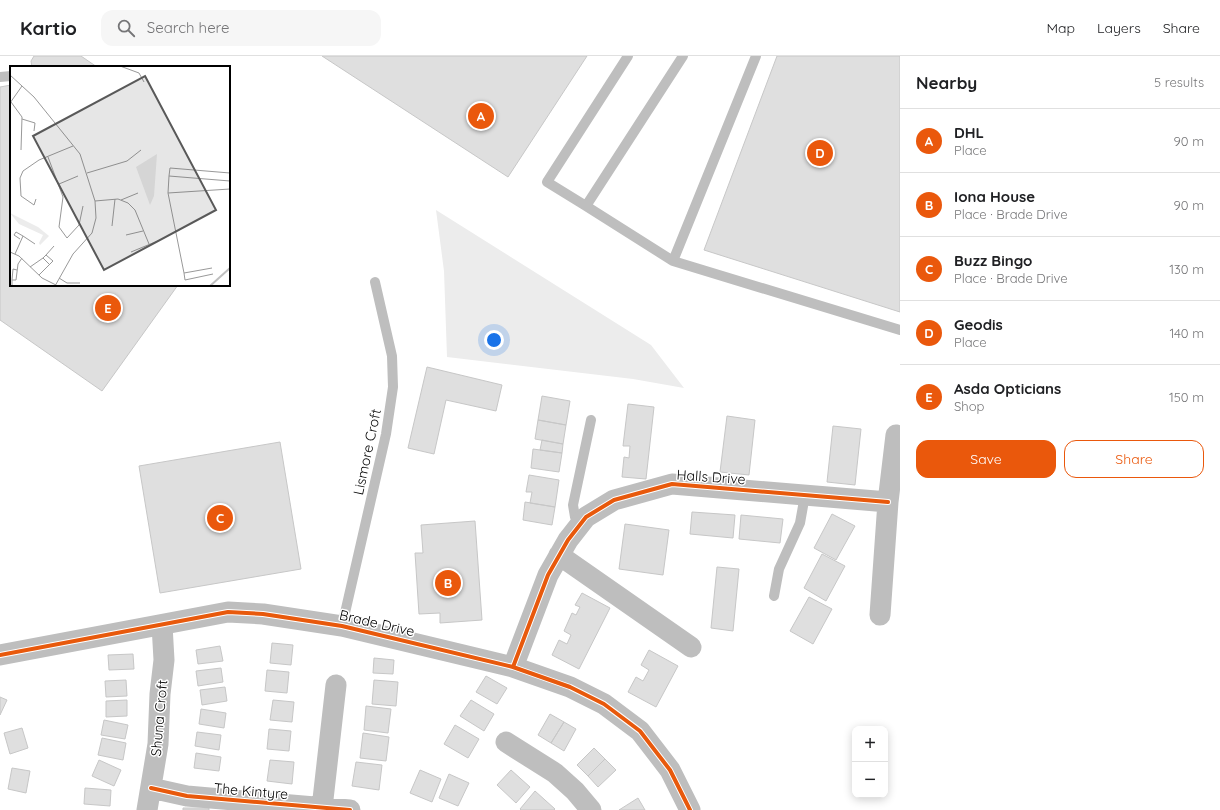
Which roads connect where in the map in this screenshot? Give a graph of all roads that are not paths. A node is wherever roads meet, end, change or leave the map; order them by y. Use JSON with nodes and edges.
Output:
{"nodes":[{"id":1,"x":628,"y":56,"type":"edge"},
{"id":2,"x":683,"y":56,"type":"edge"},
{"id":3,"x":756,"y":56,"type":"edge"},
{"id":4,"x":10,"y":76,"type":"edge"},
{"id":5,"x":0,"y":77,"type":"edge"},
{"id":6,"x":586,"y":206,"type":"junction"},
{"id":7,"x":673,"y":261,"type":"junction"},
{"id":8,"x":375,"y":282,"type":"dead end"},
{"id":9,"x":900,"y":330,"type":"edge"},
{"id":10,"x":591,"y":420,"type":"dead end"},
{"id":11,"x":896,"y":435,"type":"dead end"},
{"id":12,"x":805,"y":495,"type":"junction"},
{"id":13,"x":888,"y":502,"type":"junction"},
{"id":14,"x":581,"y":524,"type":"junction"},
{"id":15,"x":559,"y":555,"type":"junction"},
{"id":16,"x":774,"y":596,"type":"dead end"},
{"id":17,"x":880,"y":615,"type":"dead end"},
{"id":18,"x":162,"y":625,"type":"junction"},
{"id":19,"x":342,"y":626,"type":"junction"},
{"id":20,"x":691,"y":647,"type":"dead end"},
{"id":21,"x":0,"y":654,"type":"edge"},
{"id":22,"x":513,"y":667,"type":"junction"},
{"id":23,"x":336,"y":685,"type":"dead end"},
{"id":24,"x":506,"y":742,"type":"dead end"},
{"id":25,"x":151,"y":788,"type":"junction"},
{"id":26,"x":322,"y":808,"type":"junction"},
{"id":27,"x":147,"y":810,"type":"edge"},
{"id":28,"x":350,"y":810,"type":"edge"},
{"id":29,"x":591,"y":810,"type":"edge"},
{"id":30,"x":690,"y":810,"type":"edge"}],
"edges":[{"from":1,"to":6,"type":"lane"},
{"from":2,"to":6,"type":"lane"},
{"from":3,"to":7,"type":"lane"},
{"from":4,"to":5,"type":"lane"},
{"from":6,"to":7,"type":"lane"},
{"from":7,"to":9,"type":"lane"},
{"from":8,"to":19,"type":"lane","name":"Lismore Croft"},
{"from":10,"to":14,"type":"lane"},
{"from":11,"to":13,"type":"street"},
{"from":12,"to":13,"type":"street","name":"Halls Drive"},
{"from":12,"to":14,"type":"street","name":"Halls Drive"},
{"from":12,"to":16,"type":"lane"},
{"from":13,"to":17,"type":"street"},
{"from":14,"to":15,"type":"street","name":"Halls Drive"},
{"from":15,"to":20,"type":"street"},
{"from":15,"to":22,"type":"street","name":"Halls Drive"},
{"from":18,"to":19,"type":"street","name":"Brade Drive"},
{"from":18,"to":21,"type":"street","name":"Brade Drive"},
{"from":18,"to":25,"type":"street","name":"Shuna Croft"},
{"from":19,"to":22,"type":"street","name":"Brade Drive"},
{"from":22,"to":30,"type":"street","name":"Brade Drive"},
{"from":23,"to":26,"type":"street"},
{"from":24,"to":29,"type":"street"},
{"from":25,"to":26,"type":"street","name":"The Kintyre"},
{"from":25,"to":27,"type":"street","name":"Shuna Croft"},
{"from":26,"to":28,"type":"street","name":"The Kintyre"}]}
